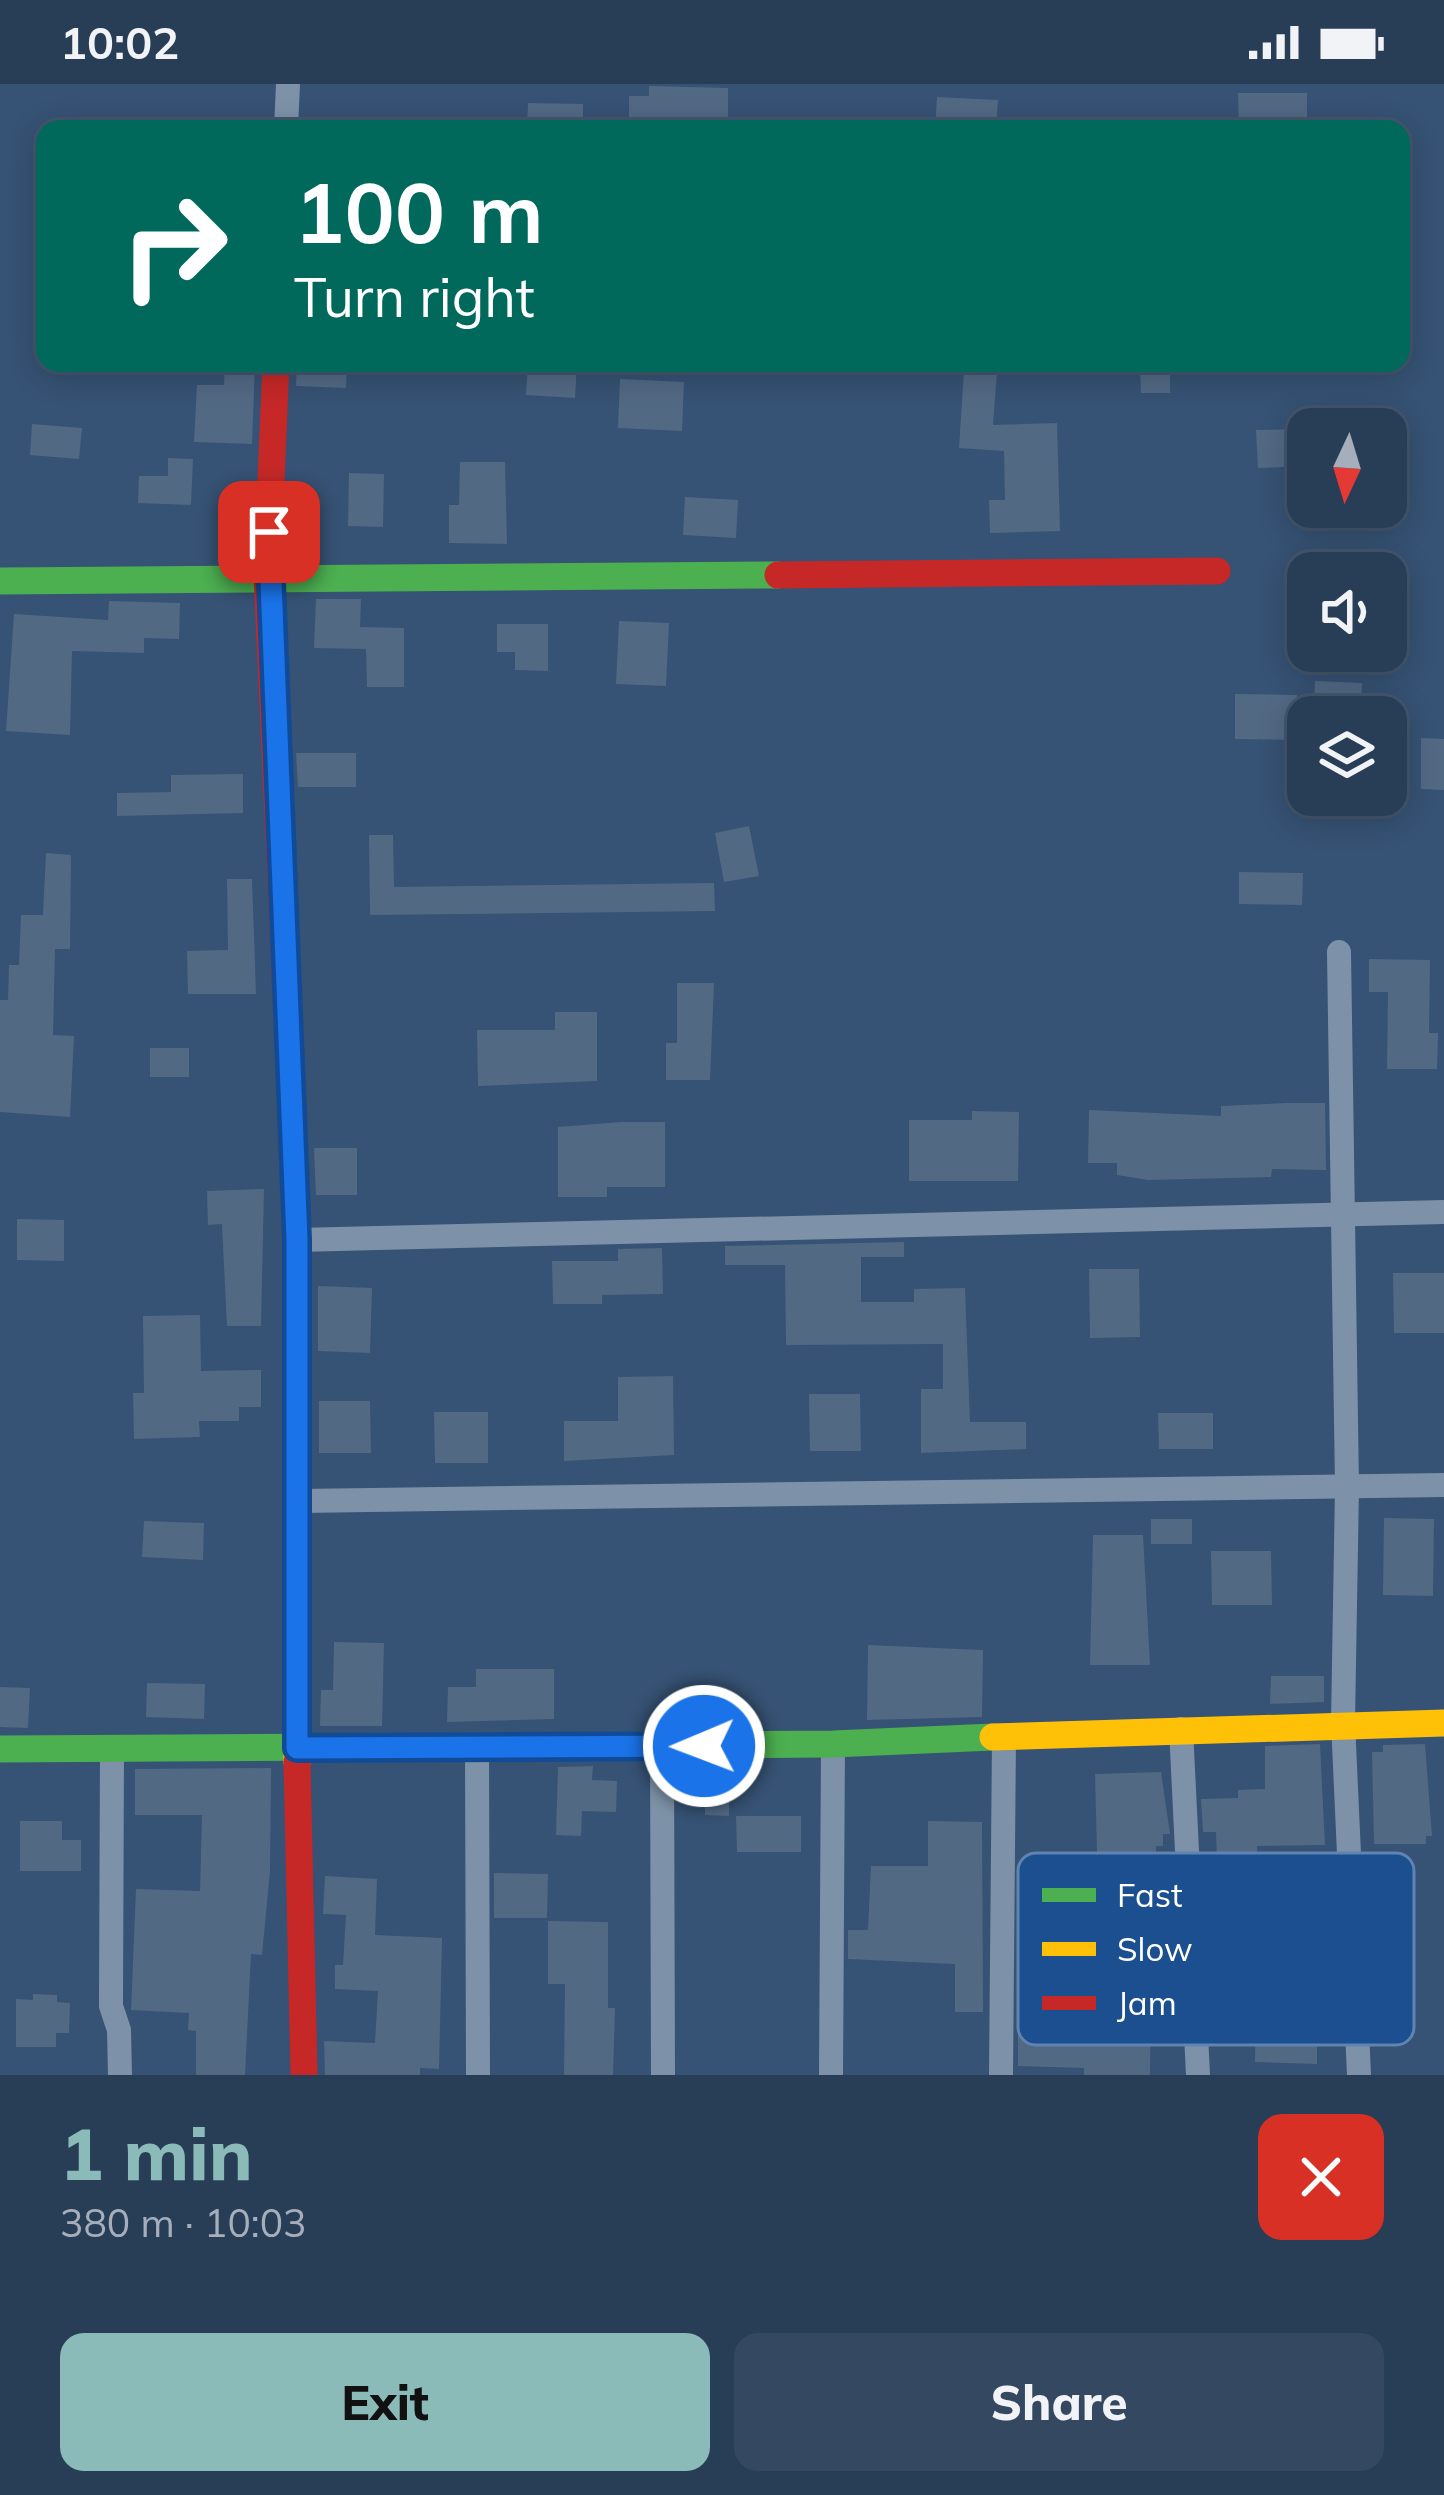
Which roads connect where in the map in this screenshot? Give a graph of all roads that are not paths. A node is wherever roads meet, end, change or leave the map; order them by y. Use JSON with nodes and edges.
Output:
{"nodes":[{"id":1,"x":288,"y":84,"type":"edge"},
{"id":2,"x":286,"y":120,"type":"edge"},
{"id":3,"x":276,"y":372,"type":"edge"},
{"id":4,"x":1217,"y":571,"type":"dead end"},
{"id":5,"x":267,"y":574,"type":"junction"},
{"id":6,"x":0,"y":580,"type":"edge"},
{"id":7,"x":1339,"y":952,"type":"dead end"},
{"id":8,"x":1444,"y":1212,"type":"edge"},
{"id":9,"x":1342,"y":1214,"type":"junction"},
{"id":10,"x":297,"y":1240,"type":"junction"},
{"id":11,"x":1444,"y":1485,"type":"edge"},
{"id":12,"x":1347,"y":1487,"type":"junction"},
{"id":13,"x":300,"y":1501,"type":"junction"},
{"id":14,"x":1343,"y":1722,"type":"junction"},
{"id":15,"x":1444,"y":1723,"type":"edge"},
{"id":16,"x":1181,"y":1729,"type":"junction"},
{"id":17,"x":1004,"y":1738,"type":"junction"},
{"id":18,"x":832,"y":1744,"type":"junction"},
{"id":19,"x":662,"y":1746,"type":"junction"},
{"id":20,"x":112,"y":1747,"type":"junction"},
{"id":21,"x":297,"y":1748,"type":"junction"},
{"id":22,"x":477,"y":1748,"type":"junction"},
{"id":23,"x":0,"y":1749,"type":"edge"},
{"id":24,"x":1187,"y":1853,"type":"edge"},
{"id":25,"x":1349,"y":1853,"type":"edge"},
{"id":26,"x":1197,"y":2045,"type":"edge"},
{"id":27,"x":1358,"y":2045,"type":"edge"},
{"id":28,"x":120,"y":2075,"type":"edge"},
{"id":29,"x":304,"y":2075,"type":"edge"},
{"id":30,"x":478,"y":2075,"type":"edge"},
{"id":31,"x":663,"y":2075,"type":"edge"},
{"id":32,"x":831,"y":2075,"type":"edge"},
{"id":33,"x":1001,"y":2075,"type":"edge"},
{"id":34,"x":1198,"y":2075,"type":"edge"},
{"id":35,"x":1359,"y":2075,"type":"edge"}],
"edges":[{"from":1,"to":2,"type":"street"},
{"from":3,"to":5,"type":"street"},
{"from":4,"to":5,"type":"street"},
{"from":5,"to":6,"type":"street"},
{"from":5,"to":10,"type":"street"},
{"from":7,"to":9,"type":"street"},
{"from":8,"to":9,"type":"street"},
{"from":9,"to":10,"type":"street"},
{"from":9,"to":12,"type":"street"},
{"from":10,"to":13,"type":"street"},
{"from":11,"to":12,"type":"street"},
{"from":12,"to":13,"type":"street"},
{"from":12,"to":14,"type":"street"},
{"from":13,"to":21,"type":"street"},
{"from":14,"to":15,"type":"street"},
{"from":14,"to":16,"type":"street"},
{"from":14,"to":25,"type":"street"},
{"from":16,"to":17,"type":"street"},
{"from":16,"to":24,"type":"street"},
{"from":17,"to":18,"type":"street"},
{"from":17,"to":33,"type":"street"},
{"from":18,"to":19,"type":"street"},
{"from":18,"to":32,"type":"street"},
{"from":19,"to":22,"type":"street"},
{"from":19,"to":31,"type":"street"},
{"from":20,"to":21,"type":"street"},
{"from":20,"to":23,"type":"street"},
{"from":20,"to":28,"type":"street"},
{"from":21,"to":22,"type":"street"},
{"from":21,"to":29,"type":"street"},
{"from":22,"to":30,"type":"street"},
{"from":26,"to":34,"type":"street"},
{"from":27,"to":35,"type":"street"}]}
